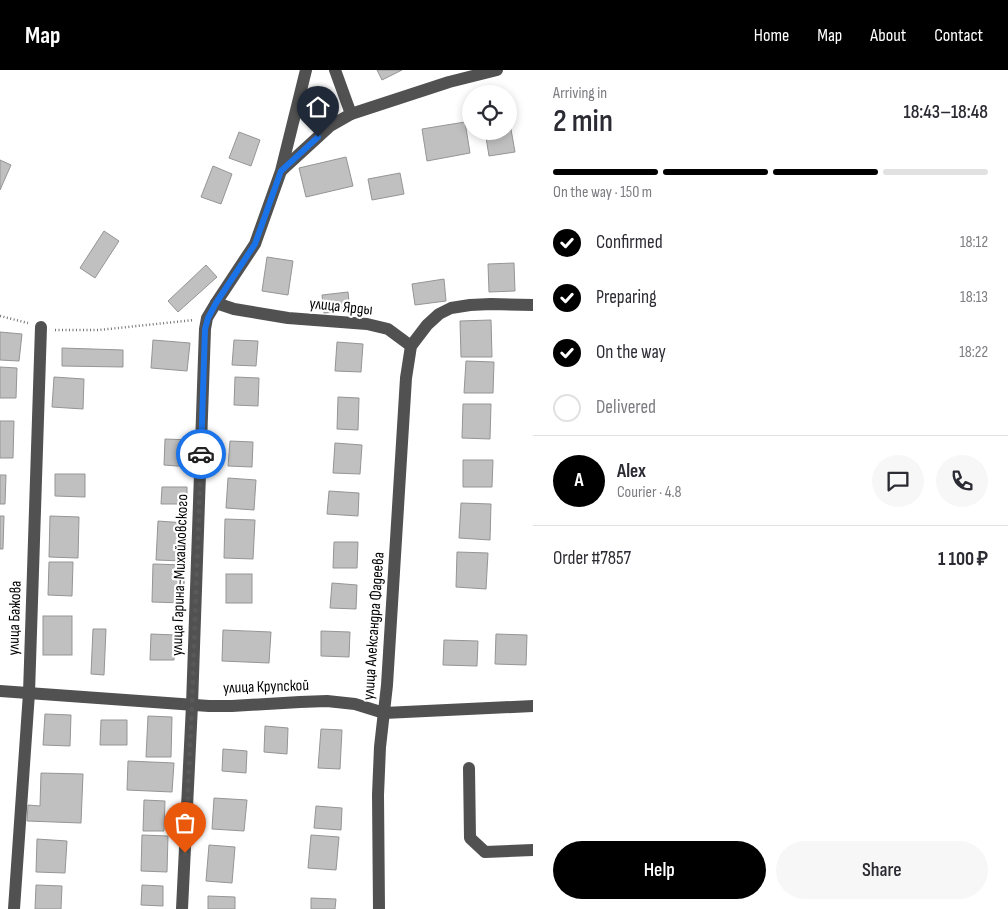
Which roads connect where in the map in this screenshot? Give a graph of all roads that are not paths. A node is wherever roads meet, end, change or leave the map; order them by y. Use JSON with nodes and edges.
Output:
{"nodes":[{"id":1,"x":306,"y":70,"type":"edge"},
{"id":2,"x":335,"y":70,"type":"edge"},
{"id":3,"x":497,"y":70,"type":"edge"},
{"id":4,"x":351,"y":114,"type":"junction"},
{"id":5,"x":281,"y":171,"type":"junction"},
{"id":6,"x":216,"y":303,"type":"junction"},
{"id":7,"x":533,"y":305,"type":"edge"},
{"id":8,"x":41,"y":327,"type":"road end"},
{"id":9,"x":411,"y":346,"type":"junction"},
{"id":10,"x":0,"y":691,"type":"edge"},
{"id":11,"x":29,"y":693,"type":"junction"},
{"id":12,"x":192,"y":704,"type":"junction"},
{"id":13,"x":533,"y":706,"type":"edge"},
{"id":14,"x":384,"y":713,"type":"junction"},
{"id":15,"x":469,"y":768,"type":"dead end"},
{"id":16,"x":533,"y":850,"type":"edge"},
{"id":17,"x":14,"y":909,"type":"edge"},
{"id":18,"x":182,"y":909,"type":"edge"},
{"id":19,"x":379,"y":909,"type":"edge"}],
"edges":[{"from":1,"to":5,"type":"street","name":"улица Гарина-Михайловского"},
{"from":2,"to":4,"type":"street"},
{"from":3,"to":4,"type":"street"},
{"from":4,"to":5,"type":"street"},
{"from":5,"to":6,"type":"street","name":"улица Гарина-Михайловского"},
{"from":6,"to":9,"type":"street","name":"улица Ярды"},
{"from":6,"to":12,"type":"street","name":"улица Гарина-Михайловского"},
{"from":7,"to":9,"type":"street"},
{"from":8,"to":11,"type":"street","name":"улица Бажова"},
{"from":9,"to":14,"type":"street","name":"улица Александра Фадеева"},
{"from":10,"to":11,"type":"street","name":"улица Крупской"},
{"from":11,"to":12,"type":"street","name":"улица Крупской"},
{"from":11,"to":17,"type":"street","name":"улица Бажова"},
{"from":12,"to":14,"type":"street","name":"улица Крупской"},
{"from":12,"to":18,"type":"street","name":"улица Гарина-Михайловского"},
{"from":13,"to":14,"type":"street","name":"улица Крупской"},
{"from":14,"to":19,"type":"street","name":"улица Александра Фадеева"},
{"from":15,"to":16,"type":"street"}]}
